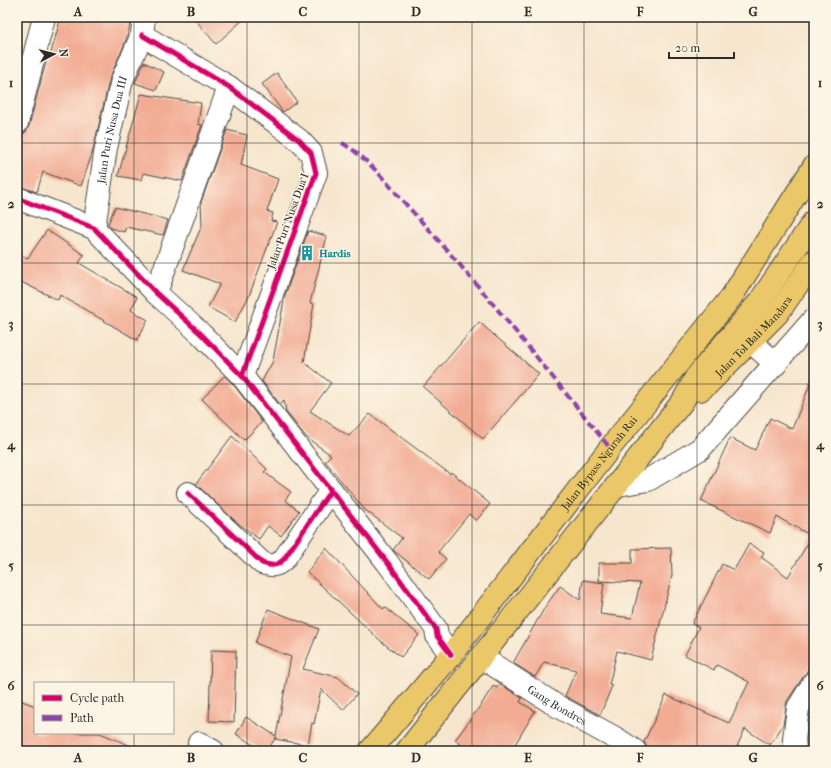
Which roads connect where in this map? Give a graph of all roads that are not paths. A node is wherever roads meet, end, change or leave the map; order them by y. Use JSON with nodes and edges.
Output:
{"nodes":[{"id":1,"x":39,"y":18,"type":"edge"},
{"id":2,"x":143,"y":26,"type":"edge"},
{"id":3,"x":229,"y":87,"type":"junction"},
{"id":4,"x":17,"y":123,"type":"edge"},
{"id":5,"x":814,"y":166,"type":"edge"},
{"id":6,"x":17,"y":198,"type":"edge"},
{"id":7,"x":814,"y":221,"type":"edge"},
{"id":8,"x":94,"y":228,"type":"junction"},
{"id":9,"x":814,"y":261,"type":"edge"},
{"id":10,"x":156,"y":293,"type":"junction"},
{"id":11,"x":814,"y":319,"type":"edge"},
{"id":12,"x":742,"y":336,"type":"junction"},
{"id":13,"x":776,"y":364,"type":"junction"},
{"id":14,"x":242,"y":376,"type":"junction"},
{"id":15,"x":618,"y":484,"type":"junction"},
{"id":16,"x":331,"y":490,"type":"junction"},
{"id":17,"x":188,"y":494,"type":"dead end"},
{"id":18,"x":455,"y":650,"type":"junction"},
{"id":19,"x":481,"y":657,"type":"junction"},
{"id":20,"x":814,"y":682,"type":"edge"},
{"id":21,"x":370,"y":751,"type":"edge"},
{"id":22,"x":407,"y":751,"type":"edge"},
{"id":23,"x":635,"y":751,"type":"edge"},
{"id":24,"x":795,"y":751,"type":"edge"}],
"edges":[{"from":1,"to":4,"type":"street"},
{"from":2,"to":3,"type":"street","name":"Jalan Puri Nusa Dua I"},
{"from":2,"to":8,"type":"street","name":"Jalan Puri Nusa Dua III"},
{"from":3,"to":10,"type":"street"},
{"from":3,"to":14,"type":"street","name":"Jalan Puri Nusa Dua I"},
{"from":5,"to":18,"type":"highway","name":"Jalan Bypass Ngurah Rai"},
{"from":6,"to":8,"type":"street"},
{"from":7,"to":12,"type":"highway"},
{"from":8,"to":10,"type":"street"},
{"from":9,"to":12,"type":"highway","name":"Jalan Tol Bali Mandara"},
{"from":10,"to":14,"type":"street"},
{"from":11,"to":13,"type":"street"},
{"from":12,"to":13,"type":"street"},
{"from":12,"to":15,"type":"highway","name":"Jalan Tol Bali Mandara"},
{"from":13,"to":15,"type":"street"},
{"from":14,"to":16,"type":"street"},
{"from":15,"to":19,"type":"highway"},
{"from":16,"to":17,"type":"street"},
{"from":16,"to":18,"type":"street"},
{"from":18,"to":21,"type":"highway","name":"Jalan Bypass Ngurah Rai"},
{"from":19,"to":22,"type":"highway"},
{"from":19,"to":23,"type":"street","name":"Gang Bondres"},
{"from":20,"to":24,"type":"street"}]}
